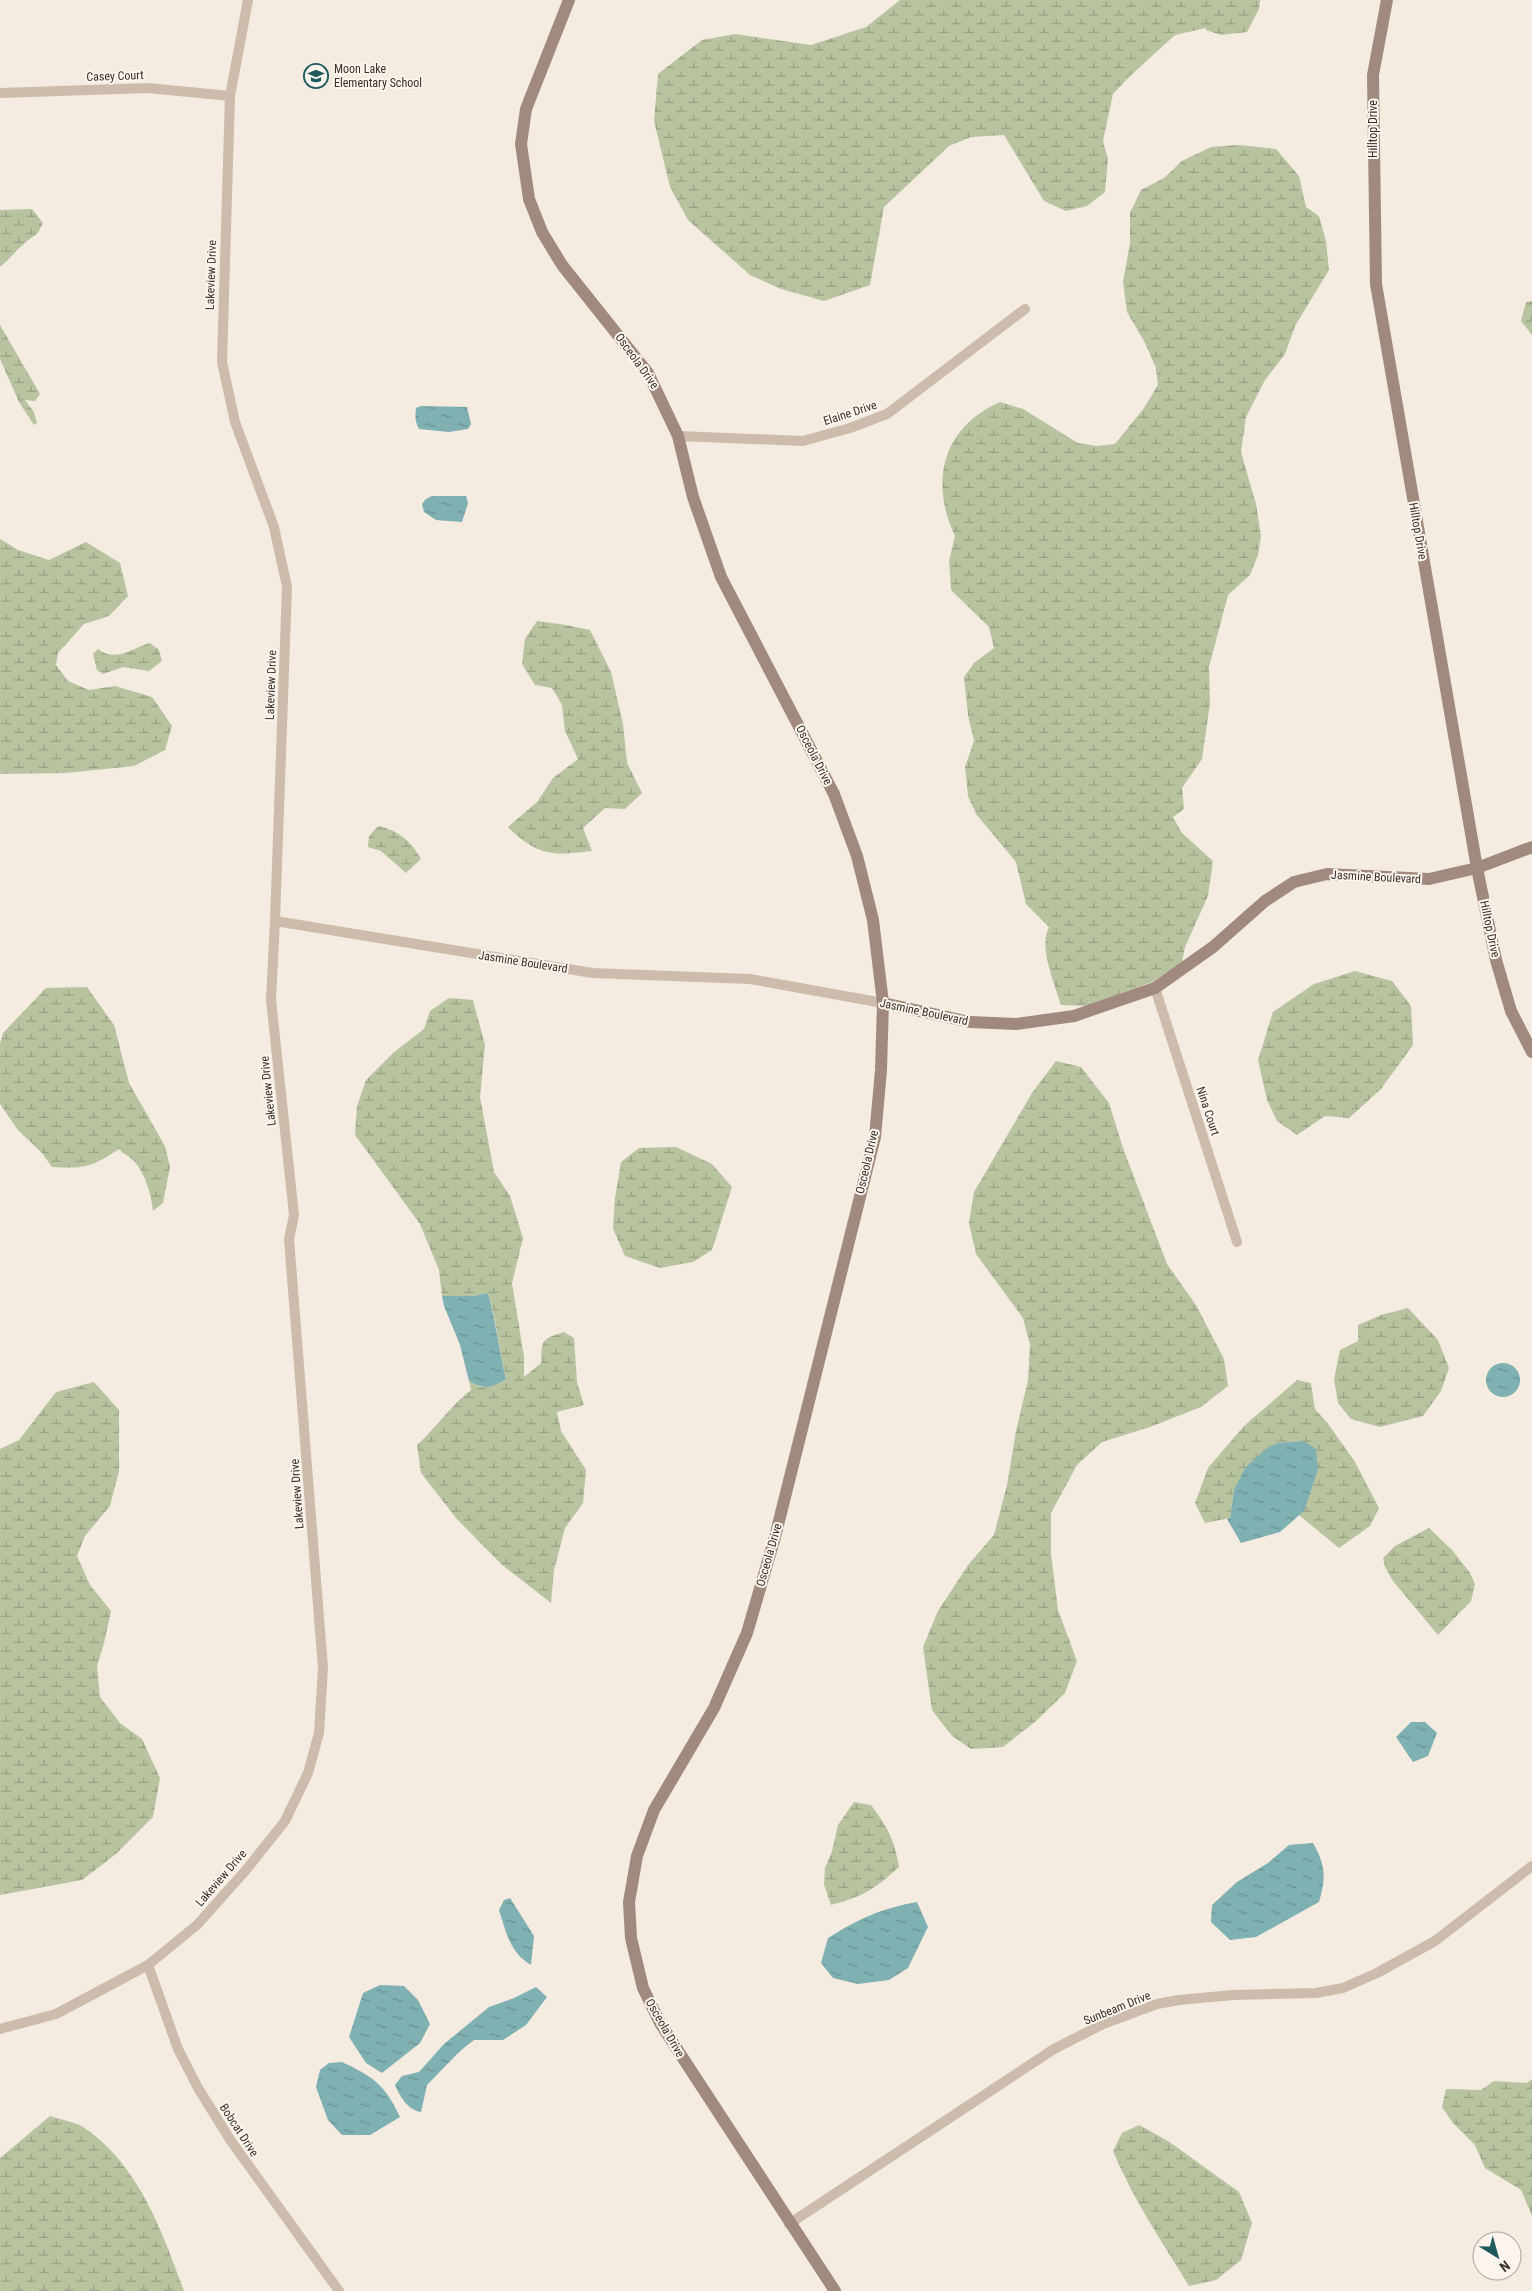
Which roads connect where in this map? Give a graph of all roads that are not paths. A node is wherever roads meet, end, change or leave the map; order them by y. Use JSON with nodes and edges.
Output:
{"nodes":[{"id":1,"x":248,"y":0,"type":"edge"},
{"id":2,"x":569,"y":0,"type":"edge"},
{"id":3,"x":1387,"y":0,"type":"edge"},
{"id":4,"x":0,"y":93,"type":"edge"},
{"id":5,"x":230,"y":96,"type":"junction"},
{"id":6,"x":1025,"y":309,"type":"dead end"},
{"id":7,"x":678,"y":436,"type":"junction"},
{"id":8,"x":1532,"y":847,"type":"edge"},
{"id":9,"x":1476,"y":868,"type":"junction"},
{"id":10,"x":275,"y":921,"type":"junction"},
{"id":11,"x":1155,"y":988,"type":"junction"},
{"id":12,"x":884,"y":1003,"type":"junction"},
{"id":13,"x":1532,"y":1052,"type":"edge"},
{"id":14,"x":1237,"y":1242,"type":"dead end"},
{"id":15,"x":1532,"y":1866,"type":"edge"},
{"id":16,"x":148,"y":1965,"type":"junction"},
{"id":17,"x":0,"y":2029,"type":"edge"},
{"id":18,"x":789,"y":2224,"type":"junction"},
{"id":19,"x":339,"y":2291,"type":"edge"},
{"id":20,"x":834,"y":2291,"type":"edge"}],
"edges":[{"from":1,"to":5,"type":"street","name":"Lakeview Drive"},
{"from":2,"to":7,"type":"street","name":"Osceola Drive"},
{"from":3,"to":9,"type":"street","name":"Hilltop Drive"},
{"from":4,"to":5,"type":"street","name":"Casey Court"},
{"from":5,"to":10,"type":"street","name":"Lakeview Drive"},
{"from":6,"to":7,"type":"street","name":"Elaine Drive"},
{"from":7,"to":12,"type":"street","name":"Osceola Drive"},
{"from":8,"to":9,"type":"street","name":"Jasmine Boulevard"},
{"from":9,"to":11,"type":"street","name":"Jasmine Boulevard"},
{"from":9,"to":13,"type":"street","name":"Hilltop Drive"},
{"from":10,"to":12,"type":"street","name":"Jasmine Boulevard"},
{"from":10,"to":16,"type":"street","name":"Lakeview Drive"},
{"from":11,"to":12,"type":"street","name":"Jasmine Boulevard"},
{"from":11,"to":14,"type":"street","name":"Nina Court"},
{"from":12,"to":18,"type":"street","name":"Osceola Drive"},
{"from":15,"to":18,"type":"street","name":"Sunbeam Drive"},
{"from":16,"to":17,"type":"street","name":"Lakeview Drive"},
{"from":16,"to":19,"type":"street","name":"Bobcat Drive"},
{"from":18,"to":20,"type":"street","name":"Osceola Drive"}]}
